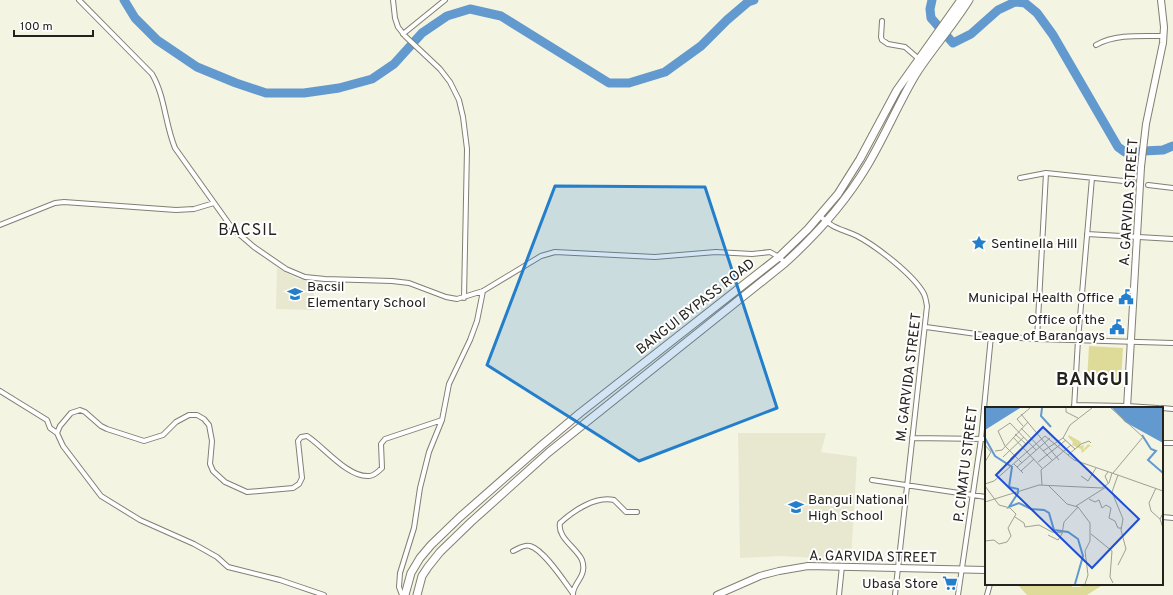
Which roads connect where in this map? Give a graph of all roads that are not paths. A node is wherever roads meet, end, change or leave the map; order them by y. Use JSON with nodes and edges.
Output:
{"nodes":[{"id":1,"x":80,"y":0,"type":"edge"},
{"id":2,"x":393,"y":0,"type":"edge"},
{"id":3,"x":445,"y":0,"type":"edge"},
{"id":4,"x":961,"y":0,"type":"edge"},
{"id":5,"x":969,"y":0,"type":"edge"},
{"id":6,"x":1161,"y":0,"type":"edge"},
{"id":7,"x":951,"y":20,"type":"junction"},
{"id":8,"x":882,"y":21,"type":"dead end"},
{"id":9,"x":404,"y":35,"type":"junction"},
{"id":10,"x":1163,"y":36,"type":"junction"},
{"id":11,"x":1096,"y":45,"type":"dead end"},
{"id":12,"x":921,"y":61,"type":"junction"},
{"id":13,"x":1046,"y":173,"type":"junction"},
{"id":14,"x":1020,"y":178,"type":"dead end"},
{"id":15,"x":1092,"y":178,"type":"junction"},
{"id":16,"x":1133,"y":182,"type":"dead end"},
{"id":17,"x":1148,"y":185,"type":"dead end"},
{"id":18,"x":1173,"y":188,"type":"edge"},
{"id":19,"x":214,"y":203,"type":"junction"},
{"id":20,"x":820,"y":216,"type":"junction"},
{"id":21,"x":826,"y":222,"type":"junction"},
{"id":22,"x":0,"y":225,"type":"edge"},
{"id":23,"x":1087,"y":234,"type":"junction"},
{"id":24,"x":1137,"y":237,"type":"junction"},
{"id":25,"x":1173,"y":239,"type":"edge"},
{"id":26,"x":779,"y":257,"type":"junction"},
{"id":27,"x":785,"y":263,"type":"junction"},
{"id":28,"x":483,"y":291,"type":"junction"},
{"id":29,"x":464,"y":298,"type":"junction"},
{"id":30,"x":926,"y":327,"type":"junction"},
{"id":31,"x":991,"y":336,"type":"junction"},
{"id":32,"x":1037,"y":339,"type":"junction"},
{"id":33,"x":1078,"y":340,"type":"junction"},
{"id":34,"x":1131,"y":342,"type":"junction"},
{"id":35,"x":1173,"y":344,"type":"edge"},
{"id":36,"x":0,"y":391,"type":"edge"},
{"id":37,"x":1074,"y":406,"type":"edge"},
{"id":38,"x":1127,"y":407,"type":"edge"},
{"id":39,"x":1163,"y":408,"type":"edge"},
{"id":40,"x":1173,"y":409,"type":"edge"},
{"id":41,"x":442,"y":420,"type":"junction"},
{"id":42,"x":57,"y":433,"type":"junction"},
{"id":43,"x":912,"y":438,"type":"junction"},
{"id":44,"x":981,"y":439,"type":"junction"},
{"id":45,"x":985,"y":439,"type":"edge"},
{"id":46,"x":872,"y":480,"type":"dead end"},
{"id":47,"x":907,"y":486,"type":"junction"},
{"id":48,"x":972,"y":495,"type":"junction"},
{"id":49,"x":985,"y":497,"type":"edge"},
{"id":50,"x":637,"y":512,"type":"dead end"},
{"id":51,"x":1163,"y":517,"type":"edge"},
{"id":52,"x":1173,"y":518,"type":"edge"},
{"id":53,"x":513,"y":551,"type":"dead end"},
{"id":54,"x":842,"y":566,"type":"junction"},
{"id":55,"x":898,"y":568,"type":"junction"},
{"id":56,"x":963,"y":569,"type":"junction"},
{"id":57,"x":985,"y":570,"type":"edge"},
{"id":58,"x":990,"y":585,"type":"edge"},
{"id":59,"x":573,"y":594,"type":"edge"},
{"id":60,"x":324,"y":595,"type":"edge"},
{"id":61,"x":403,"y":595,"type":"edge"},
{"id":62,"x":417,"y":595,"type":"edge"},
{"id":63,"x":717,"y":595,"type":"edge"},
{"id":64,"x":839,"y":595,"type":"edge"},
{"id":65,"x":895,"y":595,"type":"edge"},
{"id":66,"x":958,"y":595,"type":"edge"},
{"id":67,"x":987,"y":595,"type":"edge"}],
"edges":[{"from":1,"to":19,"type":"street"},
{"from":2,"to":9,"type":"street"},
{"from":3,"to":9,"type":"street"},
{"from":4,"to":7,"type":"highway","name":"BANGUI BYPASS ROAD"},
{"from":5,"to":7,"type":"highway","name":"BANGUI BYPASS ROAD"},
{"from":6,"to":10,"type":"main road","name":"A. GARVIDA STREET"},
{"from":7,"to":12,"type":"highway","name":"BANGUI BYPASS ROAD"},
{"from":8,"to":12,"type":"street"},
{"from":9,"to":29,"type":"street"},
{"from":10,"to":11,"type":"street"},
{"from":10,"to":24,"type":"main road","name":"A. GARVIDA STREET"},
{"from":12,"to":20,"type":"highway","name":"BANGUI BYPASS ROAD"},
{"from":12,"to":21,"type":"highway","name":"BANGUI BYPASS ROAD"},
{"from":13,"to":14,"type":"street"},
{"from":13,"to":15,"type":"street"},
{"from":13,"to":32,"type":"street"},
{"from":15,"to":16,"type":"street"},
{"from":15,"to":23,"type":"street"},
{"from":17,"to":18,"type":"street"},
{"from":19,"to":22,"type":"street"},
{"from":19,"to":29,"type":"street"},
{"from":20,"to":21,"type":"street","name":"M. GARVIDA STREET"},
{"from":20,"to":26,"type":"highway","name":"BANGUI BYPASS ROAD"},
{"from":21,"to":27,"type":"highway","name":"BANGUI BYPASS ROAD"},
{"from":21,"to":30,"type":"street","name":"M. GARVIDA STREET"},
{"from":23,"to":24,"type":"street"},
{"from":23,"to":33,"type":"street"},
{"from":24,"to":25,"type":"street"},
{"from":24,"to":34,"type":"main road","name":"A. GARVIDA STREET"},
{"from":26,"to":27,"type":"street"},
{"from":26,"to":28,"type":"street"},
{"from":26,"to":61,"type":"highway","name":"BANGUI BYPASS ROAD"},
{"from":27,"to":62,"type":"highway","name":"BANGUI BYPASS ROAD"},
{"from":28,"to":29,"type":"street"},
{"from":28,"to":41,"type":"street"},
{"from":30,"to":31,"type":"street"},
{"from":30,"to":43,"type":"street","name":"M. GARVIDA STREET"},
{"from":31,"to":32,"type":"street"},
{"from":31,"to":44,"type":"street","name":"P. CIMATU STREET"},
{"from":32,"to":33,"type":"street"},
{"from":33,"to":34,"type":"street"},
{"from":33,"to":37,"type":"street"},
{"from":34,"to":35,"type":"street"},
{"from":34,"to":38,"type":"main road","name":"A. GARVIDA STREET"},
{"from":36,"to":42,"type":"street"},
{"from":37,"to":38,"type":"street"},
{"from":39,"to":40,"type":"street"},
{"from":41,"to":42,"type":"street"},
{"from":41,"to":61,"type":"street"},
{"from":42,"to":60,"type":"street"},
{"from":43,"to":44,"type":"street"},
{"from":43,"to":47,"type":"street","name":"M. GARVIDA STREET"},
{"from":44,"to":45,"type":"street"},
{"from":44,"to":48,"type":"street","name":"P. CIMATU STREET"},
{"from":46,"to":47,"type":"street"},
{"from":47,"to":48,"type":"street"},
{"from":47,"to":55,"type":"street","name":"M. GARVIDA STREET"},
{"from":48,"to":49,"type":"street"},
{"from":48,"to":56,"type":"street","name":"P. CIMATU STREET"},
{"from":50,"to":59,"type":"street"},
{"from":51,"to":52,"type":"street"},
{"from":53,"to":59,"type":"street"},
{"from":54,"to":55,"type":"main road","name":"A. GARVIDA STREET"},
{"from":54,"to":63,"type":"main road","name":"A. GARVIDA STREET"},
{"from":54,"to":64,"type":"street"},
{"from":55,"to":56,"type":"main road","name":"A. GARVIDA STREET"},
{"from":55,"to":65,"type":"street","name":"M. GARVIDA STREET"},
{"from":56,"to":57,"type":"main road","name":"A. GARVIDA STREET"},
{"from":56,"to":66,"type":"street","name":"P. CIMATU STREET"},
{"from":58,"to":67,"type":"street"}]}
